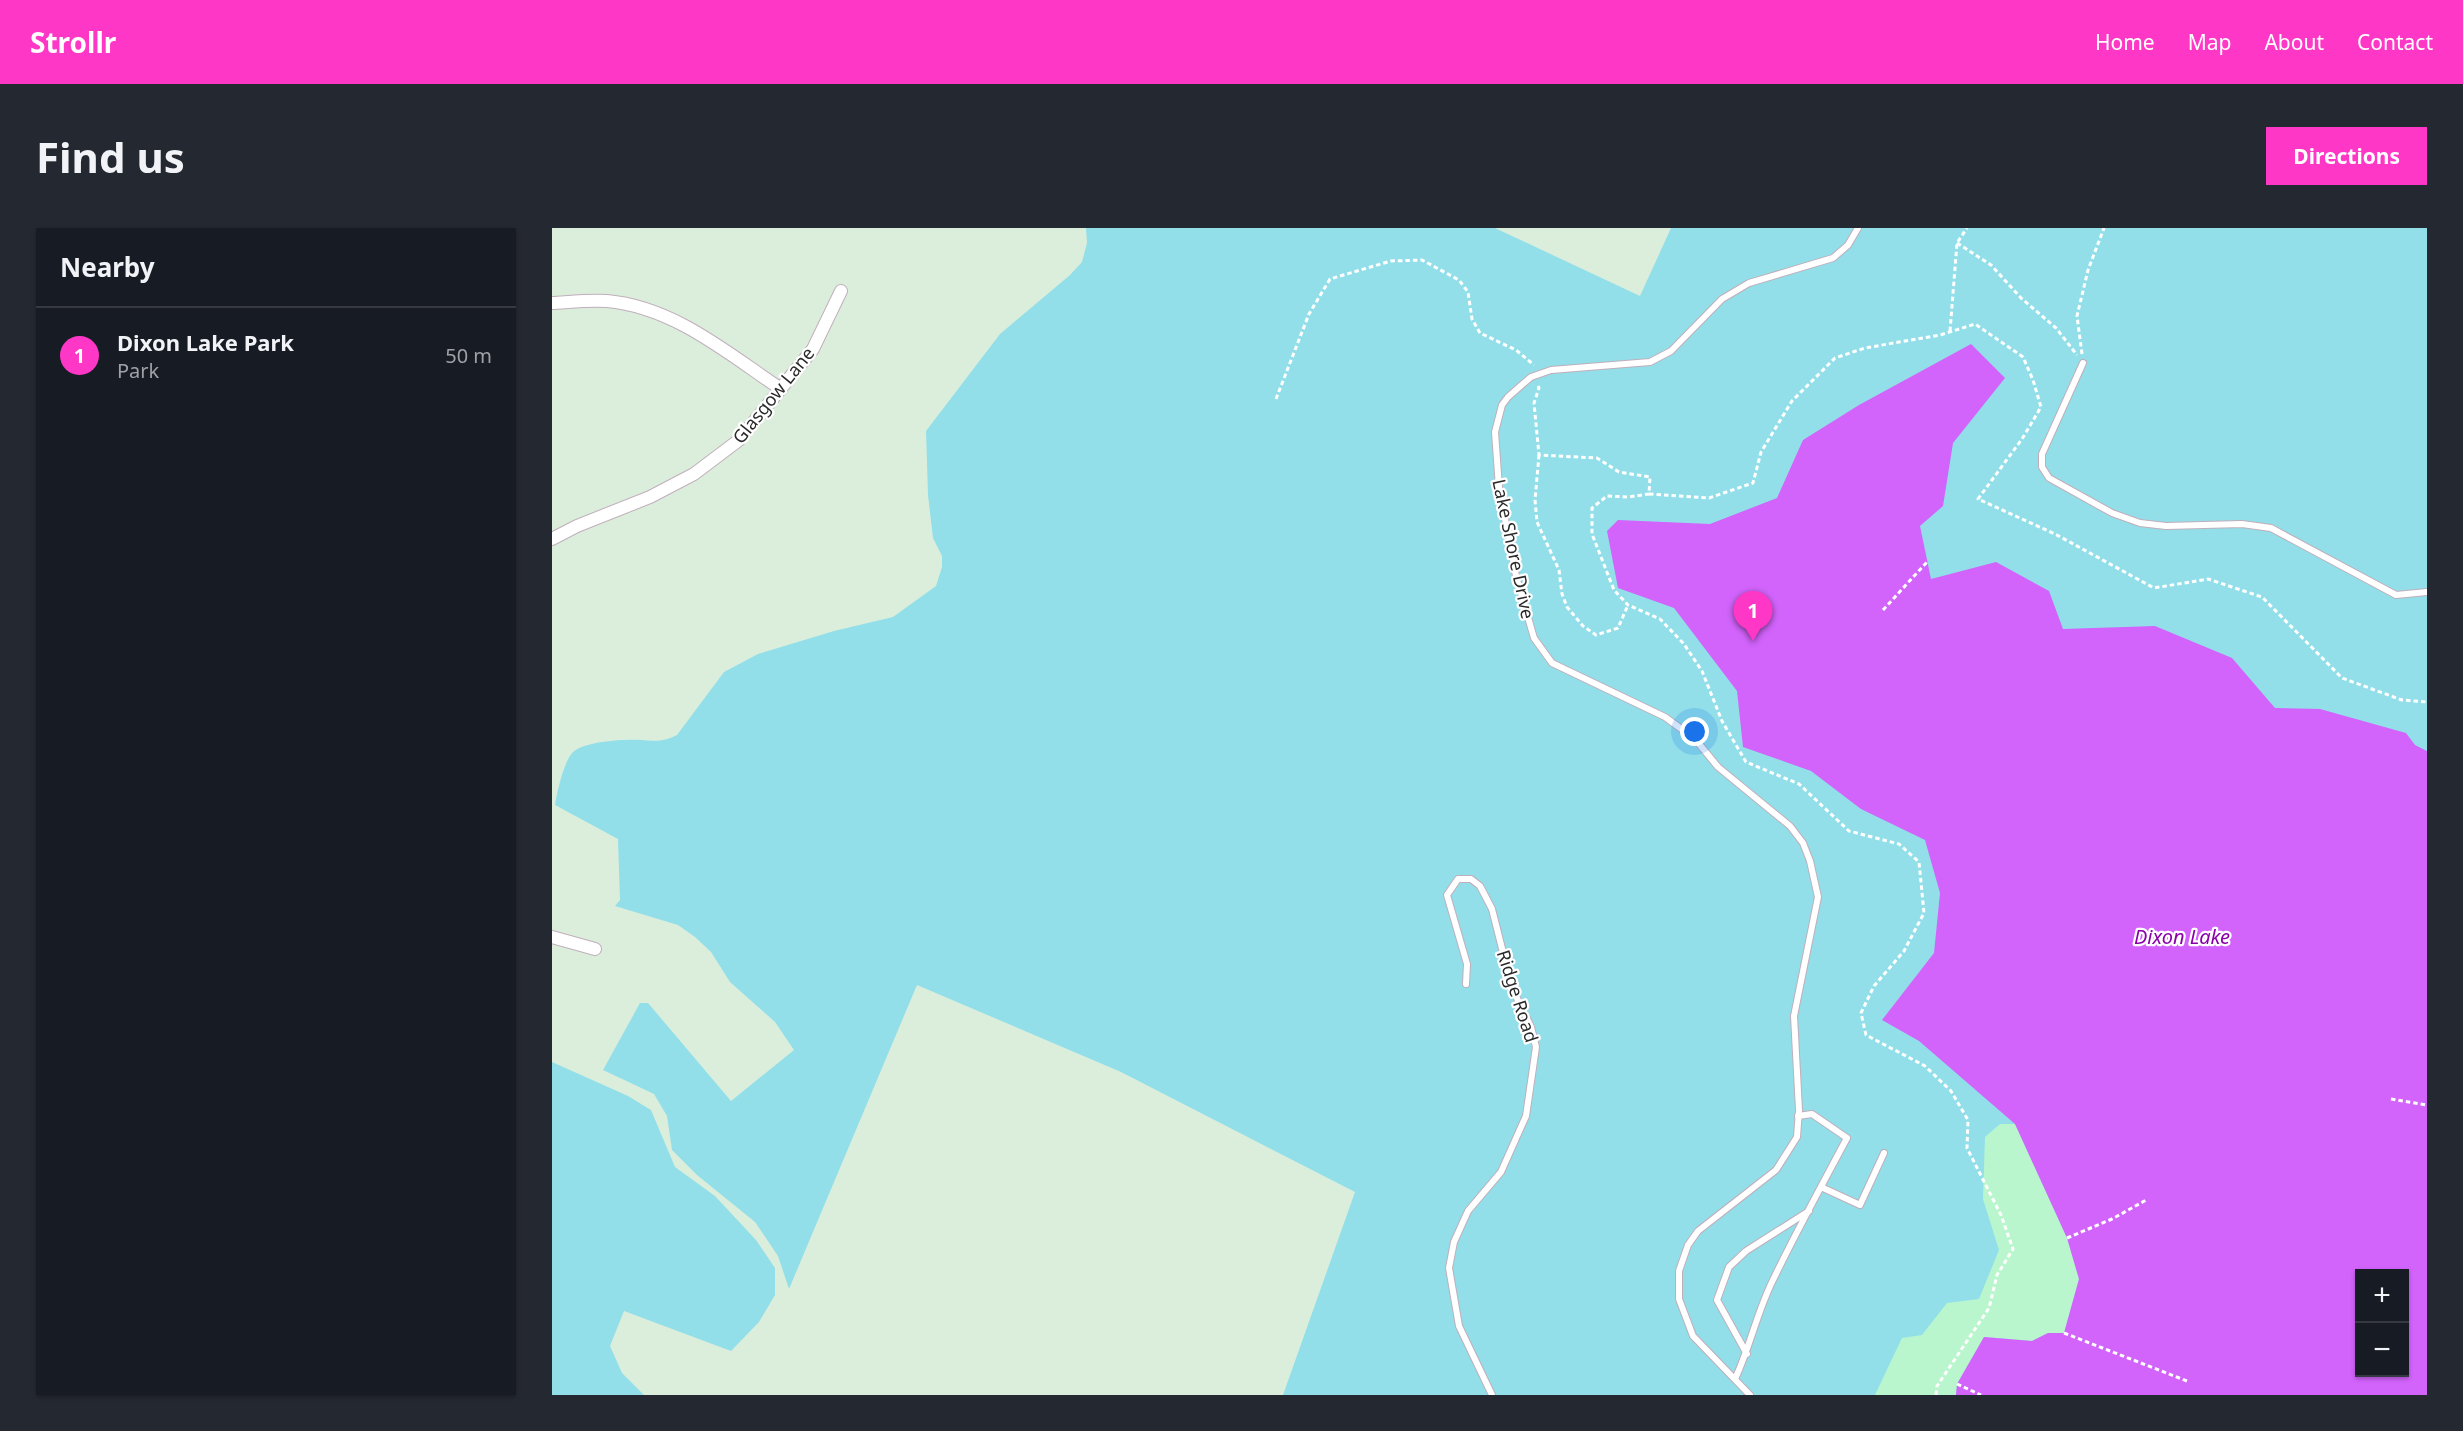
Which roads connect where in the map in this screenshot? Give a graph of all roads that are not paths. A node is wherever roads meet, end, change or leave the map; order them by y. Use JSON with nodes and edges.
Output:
{"nodes":[{"id":1,"x":1858,"y":228,"type":"edge"},
{"id":2,"x":841,"y":291,"type":"dead end"},
{"id":3,"x":552,"y":303,"type":"edge"},
{"id":4,"x":2083,"y":363,"type":"road end"},
{"id":5,"x":781,"y":389,"type":"junction"},
{"id":6,"x":552,"y":539,"type":"edge"},
{"id":7,"x":2427,"y":592,"type":"edge"},
{"id":8,"x":552,"y":937,"type":"edge"},
{"id":9,"x":596,"y":949,"type":"dead end"},
{"id":10,"x":1466,"y":984,"type":"dead end"},
{"id":11,"x":1798,"y":1116,"type":"junction"},
{"id":12,"x":1884,"y":1153,"type":"dead end"},
{"id":13,"x":1821,"y":1187,"type":"junction"},
{"id":14,"x":1809,"y":1211,"type":"junction"},
{"id":15,"x":1747,"y":1354,"type":"junction"},
{"id":16,"x":1735,"y":1379,"type":"junction"},
{"id":17,"x":1492,"y":1395,"type":"edge"},
{"id":18,"x":1750,"y":1395,"type":"edge"}],
"edges":[{"from":1,"to":11,"type":"lane","name":"Lake Shore Drive"},
{"from":2,"to":5,"type":"street","name":"Glasgow Lane"},
{"from":3,"to":5,"type":"street"},
{"from":4,"to":7,"type":"lane"},
{"from":5,"to":6,"type":"street","name":"Glasgow Lane"},
{"from":8,"to":9,"type":"street"},
{"from":10,"to":17,"type":"lane","name":"Ridge Road"},
{"from":11,"to":13,"type":"lane"},
{"from":11,"to":16,"type":"lane","name":"Lake Shore Drive"},
{"from":12,"to":13,"type":"lane"},
{"from":13,"to":14,"type":"lane"},
{"from":14,"to":15,"type":"lane"},
{"from":14,"to":15,"type":"lane"},
{"from":15,"to":16,"type":"lane"},
{"from":16,"to":18,"type":"lane","name":"Lake Shore Drive"}]}
